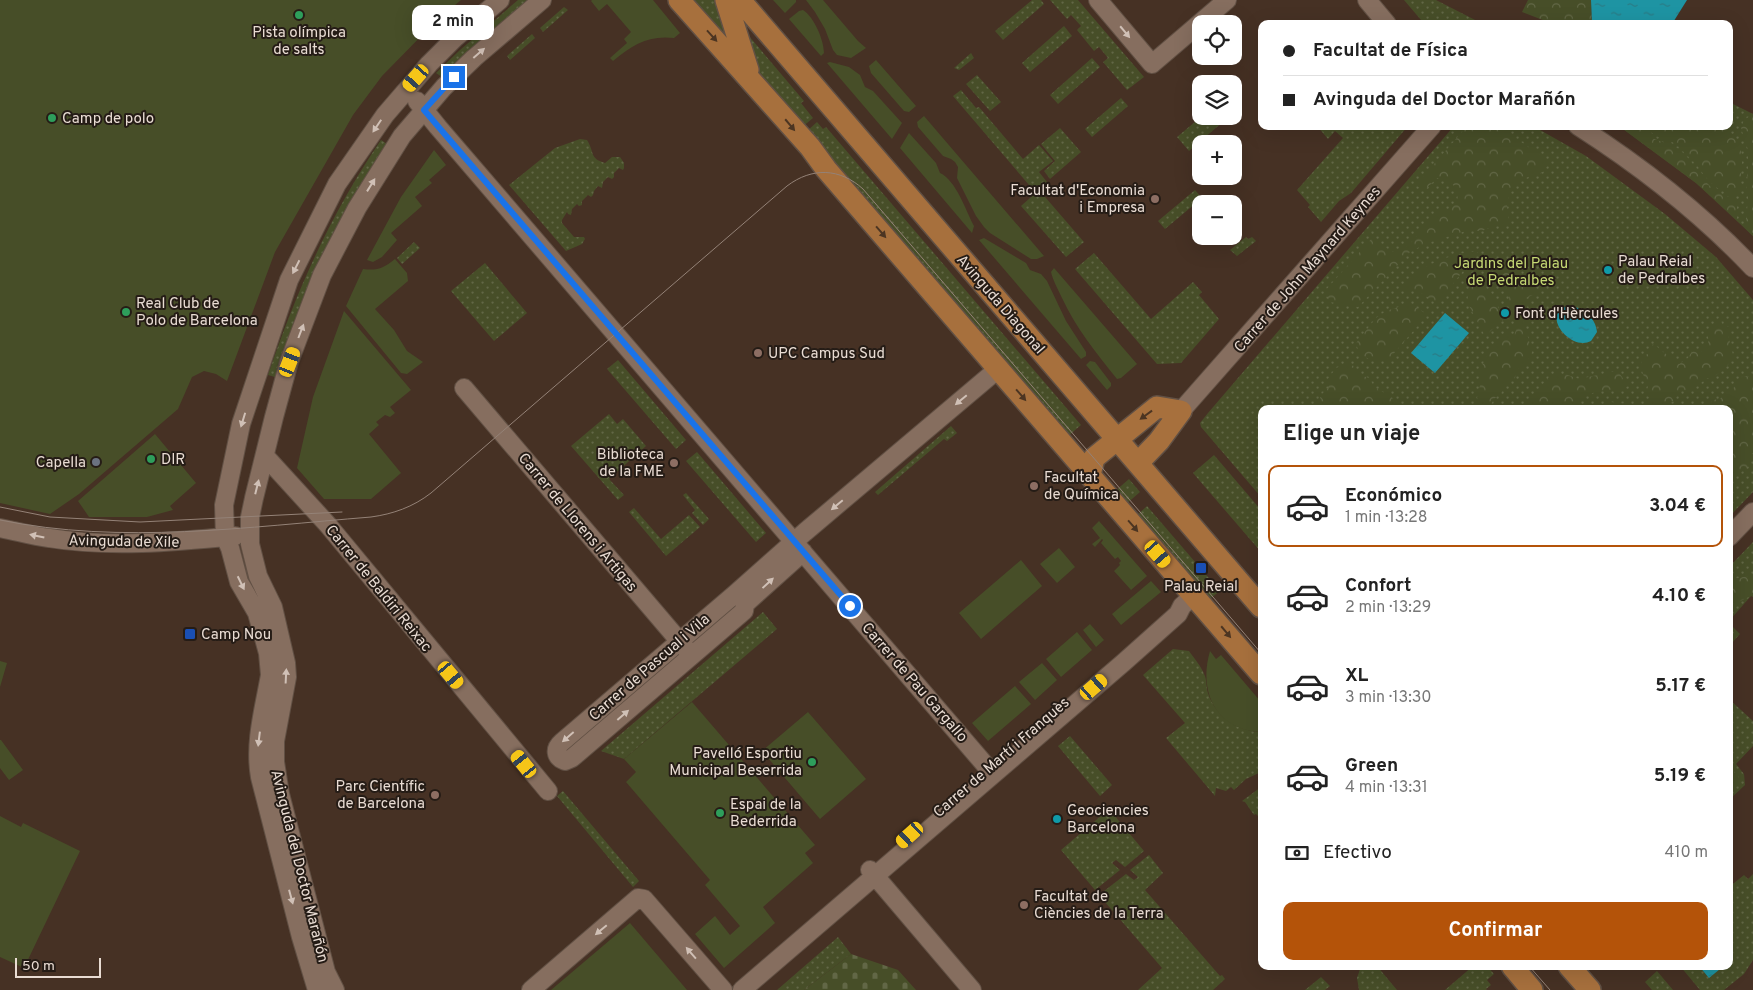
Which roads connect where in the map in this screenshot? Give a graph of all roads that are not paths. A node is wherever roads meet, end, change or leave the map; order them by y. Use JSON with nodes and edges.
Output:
{"nodes":[{"id":1,"x":500,"y":0,"type":"edge"},
{"id":2,"x":542,"y":0,"type":"edge"},
{"id":3,"x":680,"y":0,"type":"edge"},
{"id":4,"x":726,"y":0,"type":"edge"},
{"id":5,"x":740,"y":0,"type":"edge"},
{"id":6,"x":1098,"y":0,"type":"edge"},
{"id":7,"x":1227,"y":0,"type":"edge"},
{"id":8,"x":1367,"y":0,"type":"edge"},
{"id":9,"x":1384,"y":20,"type":"edge"},
{"id":10,"x":408,"y":88,"type":"junction"},
{"id":11,"x":758,"y":88,"type":"junction"},
{"id":12,"x":424,"y":110,"type":"junction"},
{"id":13,"x":1428,"y":130,"type":"edge"},
{"id":14,"x":1584,"y":130,"type":"edge"},
{"id":15,"x":1753,"y":268,"type":"edge"},
{"id":16,"x":998,"y":369,"type":"junction"},
{"id":17,"x":464,"y":388,"type":"dead end"},
{"id":18,"x":1181,"y":411,"type":"junction"},
{"id":19,"x":1118,"y":440,"type":"junction"},
{"id":20,"x":265,"y":456,"type":"junction"},
{"id":21,"x":1138,"y":463,"type":"junction"},
{"id":22,"x":1090,"y":475,"type":"junction"},
{"id":23,"x":1753,"y":512,"type":"edge"},
{"id":24,"x":0,"y":528,"type":"edge"},
{"id":25,"x":1733,"y":534,"type":"edge"},
{"id":26,"x":249,"y":535,"type":"junction"},
{"id":27,"x":225,"y":538,"type":"junction"},
{"id":28,"x":798,"y":547,"type":"junction"},
{"id":29,"x":740,"y":599,"type":"junction"},
{"id":30,"x":1188,"y":601,"type":"junction"},
{"id":31,"x":1258,"y":603,"type":"edge"},
{"id":32,"x":679,"y":641,"type":"junction"},
{"id":33,"x":692,"y":656,"type":"junction"},
{"id":34,"x":1258,"y":671,"type":"edge"},
{"id":35,"x":991,"y":771,"type":"junction"},
{"id":36,"x":548,"y":791,"type":"dead end"},
{"id":37,"x":872,"y":873,"type":"junction"},
{"id":38,"x":1515,"y":970,"type":"edge"},
{"id":39,"x":1572,"y":970,"type":"edge"},
{"id":40,"x":317,"y":990,"type":"edge"},
{"id":41,"x":335,"y":990,"type":"edge"},
{"id":42,"x":531,"y":990,"type":"edge"},
{"id":43,"x":723,"y":990,"type":"edge"},
{"id":44,"x":730,"y":990,"type":"edge"},
{"id":45,"x":742,"y":990,"type":"edge"},
{"id":46,"x":972,"y":990,"type":"edge"},
{"id":47,"x":1532,"y":990,"type":"edge"},
{"id":48,"x":1590,"y":990,"type":"edge"}],
"edges":[{"from":1,"to":10,"type":"street","name":"Avinguda del Doctor Marañón"},
{"from":12,"to":2,"type":"street","name":"Avinguda del Doctor Marañón","one_way":true},
{"from":3,"to":11,"type":"main road","one_way":true},
{"from":4,"to":11,"type":"main road"},
{"from":5,"to":19,"type":"main road","name":"Avinguda Diagonal"},
{"from":6,"to":7,"type":"street","one_way":true},
{"from":8,"to":9,"type":"street"},
{"from":10,"to":12,"type":"street","name":"Carrer de Pau Gargallo"},
{"from":10,"to":27,"type":"street","name":"Avinguda del Doctor Marañón","one_way":true},
{"from":11,"to":16,"type":"main road","one_way":true},
{"from":20,"to":12,"type":"street","name":"Avinguda del Doctor Marañón","one_way":true},
{"from":12,"to":28,"type":"street","name":"Carrer de Pau Gargallo"},
{"from":13,"to":18,"type":"street","name":"Carrer de John Maynard Keynes"},
{"from":14,"to":15,"type":"street"},
{"from":16,"to":22,"type":"main road","one_way":true},
{"from":16,"to":28,"type":"street","name":"Carrer de Pascual i Vila","one_way":true},
{"from":17,"to":32,"type":"street","name":"Carrer de Llorens i Artigas"},
{"from":18,"to":19,"type":"main road","one_way":true},
{"from":18,"to":21,"type":"main road"},
{"from":19,"to":21,"type":"main road","name":"Avinguda Diagonal"},
{"from":19,"to":22,"type":"main road"},
{"from":26,"to":20,"type":"street","name":"Avinguda del Doctor Marañón","one_way":true},
{"from":20,"to":36,"type":"street","name":"Carrer de Baldiri Reixac"},
{"from":21,"to":31,"type":"main road","name":"Avinguda Diagonal"},
{"from":22,"to":30,"type":"main road","one_way":true},
{"from":23,"to":25,"type":"street"},
{"from":27,"to":24,"type":"street","name":"Avinguda de Xile","one_way":true},
{"from":26,"to":27,"type":"street","name":"Avinguda de Xile"},
{"from":41,"to":26,"type":"street","name":"Avinguda del Doctor Marañón","one_way":true},
{"from":27,"to":40,"type":"street","name":"Avinguda del Doctor Marañón","one_way":true},
{"from":28,"to":29,"type":"street","name":"Carrer de Pascual i Vila"},
{"from":28,"to":35,"type":"street","name":"Carrer de Pau Gargallo"},
{"from":29,"to":32,"type":"street","name":"Carrer de Pascual i Vila"},
{"from":29,"to":33,"type":"street","name":"Carrer de Pascual i Vila"},
{"from":30,"to":34,"type":"main road","one_way":true},
{"from":30,"to":35,"type":"street","name":"Carrer de Martí i Franquès"},
{"from":32,"to":33,"type":"street","name":"Carrer de Llorens i Artigas"},
{"from":32,"to":33,"type":"street","name":"Carrer de Pascual i Vila","one_way":true},
{"from":35,"to":37,"type":"street","name":"Carrer de Martí i Franquès"},
{"from":37,"to":44,"type":"street","name":"Carrer de Martí i Franquès"},
{"from":37,"to":45,"type":"street","name":"Carrer de Martí i Franquès"},
{"from":37,"to":46,"type":"street"},
{"from":38,"to":47,"type":"main road"},
{"from":39,"to":48,"type":"main road"},
{"from":43,"to":42,"type":"street","one_way":true}]}
